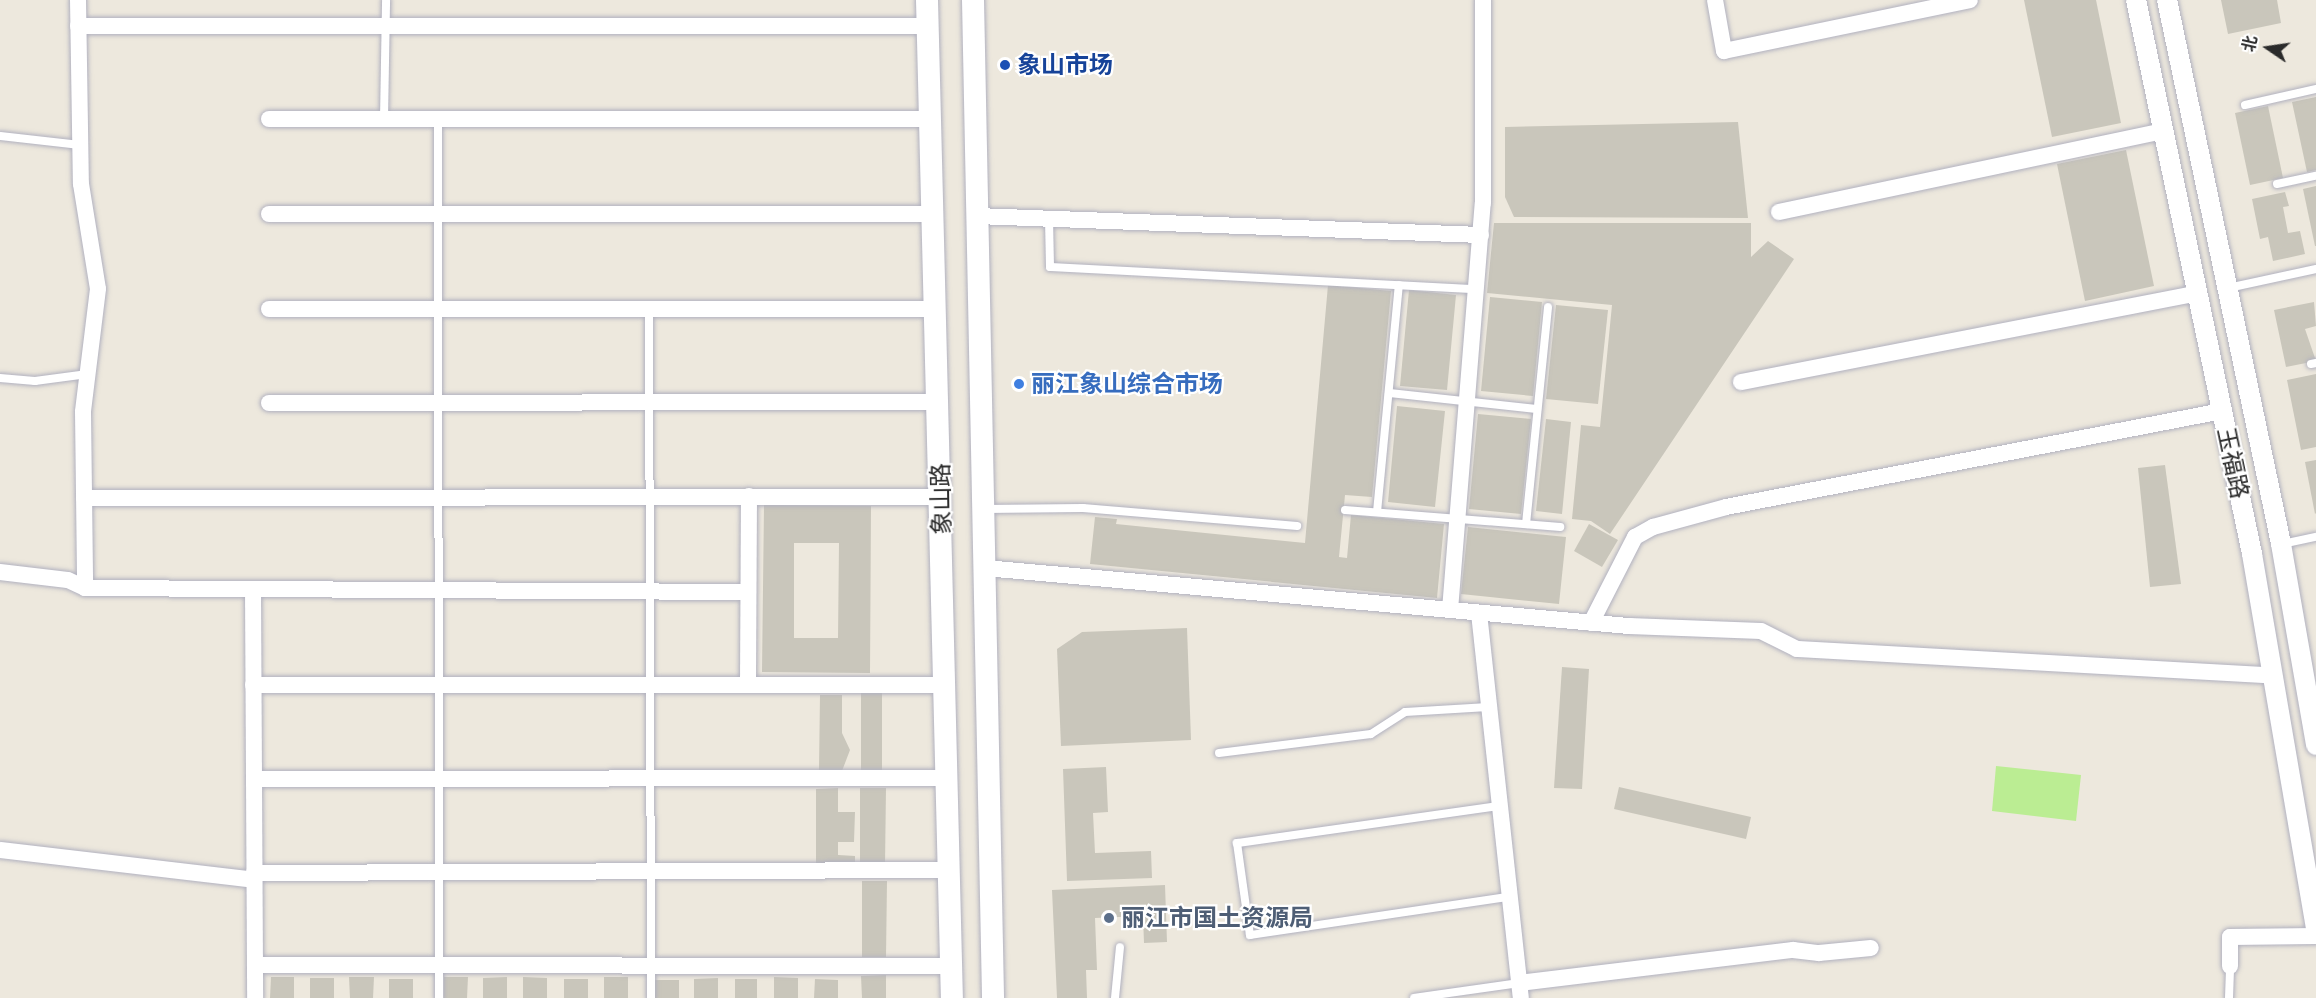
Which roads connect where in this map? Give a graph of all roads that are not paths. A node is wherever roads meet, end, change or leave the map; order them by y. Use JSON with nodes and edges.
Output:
{"nodes":[{"id":1,"x":78,"y":0,"type":"edge"},
{"id":2,"x":386,"y":0,"type":"edge"},
{"id":3,"x":927,"y":0,"type":"edge"},
{"id":4,"x":973,"y":0,"type":"edge"},
{"id":5,"x":1483,"y":0,"type":"edge"},
{"id":6,"x":1715,"y":0,"type":"edge"},
{"id":7,"x":1970,"y":0,"type":"edge"},
{"id":8,"x":2136,"y":0,"type":"edge"},
{"id":9,"x":2167,"y":0,"type":"edge"},
{"id":10,"x":78,"y":26,"type":"junction"},
{"id":11,"x":385,"y":26,"type":"junction"},
{"id":12,"x":928,"y":26,"type":"junction"},
{"id":13,"x":2316,"y":89,"type":"edge"},
{"id":14,"x":2245,"y":105,"type":"dead end"},
{"id":15,"x":269,"y":119,"type":"dead end"},
{"id":16,"x":384,"y":119,"type":"junction"},
{"id":17,"x":438,"y":119,"type":"junction"},
{"id":18,"x":931,"y":119,"type":"junction"},
{"id":19,"x":2163,"y":131,"type":"junction"},
{"id":20,"x":0,"y":136,"type":"edge"},
{"id":21,"x":80,"y":146,"type":"junction"},
{"id":22,"x":2316,"y":176,"type":"edge"},
{"id":23,"x":2277,"y":184,"type":"dead end"},
{"id":24,"x":1779,"y":212,"type":"dead end"},
{"id":25,"x":269,"y":214,"type":"dead end"},
{"id":26,"x":438,"y":214,"type":"junction"},
{"id":27,"x":934,"y":214,"type":"junction"},
{"id":28,"x":977,"y":216,"type":"junction"},
{"id":29,"x":1048,"y":219,"type":"junction"},
{"id":30,"x":1481,"y":235,"type":"junction"},
{"id":31,"x":2316,"y":269,"type":"edge"},
{"id":32,"x":1399,"y":285,"type":"junction"},
{"id":33,"x":2228,"y":288,"type":"junction"},
{"id":34,"x":1476,"y":289,"type":"junction"},
{"id":35,"x":2197,"y":293,"type":"junction"},
{"id":36,"x":1548,"y":307,"type":"dead end"},
{"id":37,"x":269,"y":309,"type":"dead end"},
{"id":38,"x":438,"y":309,"type":"junction"},
{"id":39,"x":649,"y":309,"type":"junction"},
{"id":40,"x":937,"y":309,"type":"junction"},
{"id":41,"x":88,"y":374,"type":"junction"},
{"id":42,"x":0,"y":378,"type":"edge"},
{"id":43,"x":1741,"y":382,"type":"dead end"},
{"id":44,"x":1389,"y":393,"type":"junction"},
{"id":45,"x":939,"y":402,"type":"junction"},
{"id":46,"x":1467,"y":402,"type":"junction"},
{"id":47,"x":269,"y":403,"type":"dead end"},
{"id":48,"x":438,"y":403,"type":"junction"},
{"id":49,"x":649,"y":403,"type":"junction"},
{"id":50,"x":1537,"y":409,"type":"junction"},
{"id":51,"x":2222,"y":411,"type":"junction"},
{"id":52,"x":650,"y":496,"type":"junction"},
{"id":53,"x":749,"y":496,"type":"junction"},
{"id":54,"x":438,"y":497,"type":"junction"},
{"id":55,"x":941,"y":497,"type":"junction"},
{"id":56,"x":84,"y":498,"type":"junction"},
{"id":57,"x":983,"y":509,"type":"junction"},
{"id":58,"x":1345,"y":510,"type":"dead end"},
{"id":59,"x":1377,"y":512,"type":"junction"},
{"id":60,"x":1457,"y":519,"type":"junction"},
{"id":61,"x":1526,"y":524,"type":"junction"},
{"id":62,"x":1297,"y":526,"type":"dead end"},
{"id":63,"x":1560,"y":527,"type":"dead end"},
{"id":64,"x":2316,"y":537,"type":"edge"},
{"id":65,"x":2282,"y":544,"type":"junction"},
{"id":66,"x":985,"y":568,"type":"junction"},
{"id":67,"x":0,"y":572,"type":"edge"},
{"id":68,"x":85,"y":588,"type":"junction"},
{"id":69,"x":253,"y":589,"type":"junction"},
{"id":70,"x":438,"y":590,"type":"junction"},
{"id":71,"x":650,"y":591,"type":"junction"},
{"id":72,"x":748,"y":592,"type":"junction"},
{"id":73,"x":1450,"y":610,"type":"junction"},
{"id":74,"x":1479,"y":613,"type":"junction"},
{"id":75,"x":1591,"y":623,"type":"junction"},
{"id":76,"x":2273,"y":676,"type":"junction"},
{"id":77,"x":438,"y":684,"type":"junction"},
{"id":78,"x":650,"y":684,"type":"junction"},
{"id":79,"x":748,"y":684,"type":"junction"},
{"id":80,"x":254,"y":685,"type":"junction"},
{"id":81,"x":945,"y":685,"type":"junction"},
{"id":82,"x":2311,"y":687,"type":"edge"},
{"id":83,"x":1488,"y":707,"type":"junction"},
{"id":84,"x":2313,"y":712,"type":"edge"},
{"id":85,"x":2316,"y":745,"type":"edge"},
{"id":86,"x":1218,"y":753,"type":"dead end"},
{"id":87,"x":650,"y":778,"type":"junction"},
{"id":88,"x":947,"y":778,"type":"junction"},
{"id":89,"x":254,"y":779,"type":"junction"},
{"id":90,"x":438,"y":779,"type":"junction"},
{"id":91,"x":1498,"y":806,"type":"junction"},
{"id":92,"x":0,"y":850,"type":"edge"},
{"id":93,"x":949,"y":870,"type":"junction"},
{"id":94,"x":438,"y":872,"type":"junction"},
{"id":95,"x":651,"y":872,"type":"junction"},
{"id":96,"x":254,"y":876,"type":"junction"},
{"id":97,"x":1508,"y":897,"type":"junction"},
{"id":98,"x":2316,"y":928,"type":"edge"},
{"id":99,"x":2316,"y":936,"type":"edge"},
{"id":100,"x":1120,"y":947,"type":"dead end"},
{"id":101,"x":1870,"y":948,"type":"dead end"},
{"id":102,"x":255,"y":965,"type":"junction"},
{"id":103,"x":439,"y":965,"type":"junction"},
{"id":104,"x":651,"y":966,"type":"junction"},
{"id":105,"x":951,"y":966,"type":"junction"},
{"id":106,"x":2230,"y":966,"type":"joint"},
{"id":107,"x":1520,"y":991,"type":"edge"},
{"id":108,"x":255,"y":998,"type":"edge"},
{"id":109,"x":439,"y":998,"type":"edge"},
{"id":110,"x":651,"y":998,"type":"edge"},
{"id":111,"x":952,"y":998,"type":"edge"},
{"id":112,"x":993,"y":998,"type":"edge"},
{"id":113,"x":1115,"y":998,"type":"edge"},
{"id":114,"x":1414,"y":998,"type":"edge"},
{"id":115,"x":2229,"y":998,"type":"edge"}],
"edges":[{"from":1,"to":10,"type":"street"},
{"from":2,"to":11,"type":"lane"},
{"from":3,"to":12,"type":"main road","name":"象山路"},
{"from":4,"to":28,"type":"main road","name":"象山路"},
{"from":5,"to":30,"type":"street"},
{"from":6,"to":7,"type":"street"},
{"from":8,"to":19,"type":"street","name":"玉福路"},
{"from":9,"to":33,"type":"street","name":"玉福路"},
{"from":10,"to":11,"type":"street"},
{"from":10,"to":21,"type":"street"},
{"from":11,"to":12,"type":"street"},
{"from":11,"to":16,"type":"lane"},
{"from":12,"to":18,"type":"main road","name":"象山路"},
{"from":13,"to":14,"type":"lane"},
{"from":15,"to":16,"type":"street"},
{"from":16,"to":17,"type":"street"},
{"from":17,"to":18,"type":"street"},
{"from":17,"to":26,"type":"lane"},
{"from":18,"to":27,"type":"main road","name":"象山路"},
{"from":19,"to":24,"type":"street"},
{"from":19,"to":35,"type":"street","name":"玉福路"},
{"from":20,"to":21,"type":"lane"},
{"from":21,"to":41,"type":"street"},
{"from":22,"to":23,"type":"lane"},
{"from":25,"to":26,"type":"street"},
{"from":26,"to":27,"type":"street"},
{"from":26,"to":38,"type":"lane"},
{"from":27,"to":40,"type":"main road","name":"象山路"},
{"from":28,"to":29,"type":"street"},
{"from":28,"to":57,"type":"main road","name":"象山路"},
{"from":29,"to":30,"type":"street"},
{"from":29,"to":32,"type":"lane"},
{"from":30,"to":34,"type":"street"},
{"from":31,"to":33,"type":"lane"},
{"from":32,"to":34,"type":"lane"},
{"from":32,"to":44,"type":"lane"},
{"from":33,"to":65,"type":"street","name":"玉福路"},
{"from":34,"to":46,"type":"street"},
{"from":35,"to":43,"type":"street"},
{"from":35,"to":51,"type":"street","name":"玉福路"},
{"from":36,"to":50,"type":"lane"},
{"from":37,"to":38,"type":"street"},
{"from":38,"to":39,"type":"street"},
{"from":38,"to":48,"type":"lane"},
{"from":39,"to":40,"type":"street"},
{"from":39,"to":49,"type":"lane"},
{"from":40,"to":45,"type":"main road","name":"象山路"},
{"from":41,"to":42,"type":"lane"},
{"from":41,"to":56,"type":"street"},
{"from":44,"to":46,"type":"lane"},
{"from":44,"to":59,"type":"lane"},
{"from":45,"to":49,"type":"street"},
{"from":45,"to":55,"type":"main road","name":"象山路"},
{"from":46,"to":50,"type":"lane"},
{"from":46,"to":60,"type":"street"},
{"from":47,"to":48,"type":"street"},
{"from":48,"to":49,"type":"street"},
{"from":48,"to":54,"type":"lane"},
{"from":49,"to":52,"type":"lane"},
{"from":50,"to":61,"type":"lane"},
{"from":51,"to":75,"type":"street"},
{"from":51,"to":76,"type":"street","name":"玉福路"},
{"from":52,"to":53,"type":"street"},
{"from":52,"to":54,"type":"street"},
{"from":52,"to":71,"type":"lane"},
{"from":53,"to":55,"type":"street"},
{"from":53,"to":72,"type":"street"},
{"from":54,"to":56,"type":"street"},
{"from":54,"to":70,"type":"lane"},
{"from":55,"to":81,"type":"main road","name":"象山路"},
{"from":56,"to":68,"type":"street"},
{"from":57,"to":62,"type":"lane"},
{"from":57,"to":66,"type":"main road","name":"象山路"},
{"from":58,"to":59,"type":"lane"},
{"from":59,"to":60,"type":"lane"},
{"from":60,"to":61,"type":"lane"},
{"from":60,"to":73,"type":"street"},
{"from":61,"to":63,"type":"lane"},
{"from":64,"to":65,"type":"lane"},
{"from":65,"to":82,"type":"street","name":"玉福路"},
{"from":66,"to":73,"type":"street"},
{"from":66,"to":112,"type":"main road","name":"象山路"},
{"from":67,"to":68,"type":"street"},
{"from":68,"to":69,"type":"street"},
{"from":69,"to":70,"type":"street"},
{"from":69,"to":80,"type":"street"},
{"from":70,"to":71,"type":"street"},
{"from":70,"to":77,"type":"lane"},
{"from":71,"to":72,"type":"street"},
{"from":71,"to":78,"type":"lane"},
{"from":72,"to":79,"type":"street"},
{"from":73,"to":74,"type":"street"},
{"from":74,"to":75,"type":"street"},
{"from":74,"to":83,"type":"street"},
{"from":75,"to":76,"type":"street"},
{"from":76,"to":98,"type":"street","name":"玉福路"},
{"from":77,"to":78,"type":"street"},
{"from":77,"to":80,"type":"street"},
{"from":77,"to":90,"type":"lane"},
{"from":78,"to":79,"type":"street"},
{"from":78,"to":87,"type":"lane"},
{"from":79,"to":81,"type":"street"},
{"from":80,"to":89,"type":"street"},
{"from":81,"to":88,"type":"main road","name":"象山路"},
{"from":82,"to":84,"type":"street","name":"玉福路"},
{"from":83,"to":86,"type":"lane"},
{"from":83,"to":91,"type":"street"},
{"from":84,"to":85,"type":"street","name":"玉福路"},
{"from":87,"to":88,"type":"street"},
{"from":87,"to":90,"type":"street"},
{"from":87,"to":95,"type":"lane"},
{"from":88,"to":93,"type":"main road","name":"象山路"},
{"from":89,"to":90,"type":"street"},
{"from":89,"to":96,"type":"street"},
{"from":90,"to":94,"type":"lane"},
{"from":91,"to":97,"type":"street"},
{"from":91,"to":97,"type":"lane"},
{"from":92,"to":96,"type":"street"},
{"from":93,"to":95,"type":"street"},
{"from":93,"to":105,"type":"main road","name":"象山路"},
{"from":94,"to":95,"type":"street"},
{"from":94,"to":96,"type":"street"},
{"from":94,"to":103,"type":"lane"},
{"from":95,"to":104,"type":"lane"},
{"from":96,"to":102,"type":"street"},
{"from":97,"to":107,"type":"street"},
{"from":99,"to":106,"type":"street"},
{"from":100,"to":113,"type":"lane"},
{"from":101,"to":107,"type":"street"},
{"from":102,"to":103,"type":"street"},
{"from":102,"to":108,"type":"street"},
{"from":103,"to":104,"type":"street"},
{"from":103,"to":109,"type":"lane"},
{"from":104,"to":105,"type":"street"},
{"from":104,"to":110,"type":"lane"},
{"from":105,"to":111,"type":"main road","name":"象山路"},
{"from":106,"to":115,"type":"lane"},
{"from":107,"to":114,"type":"lane"}]}
